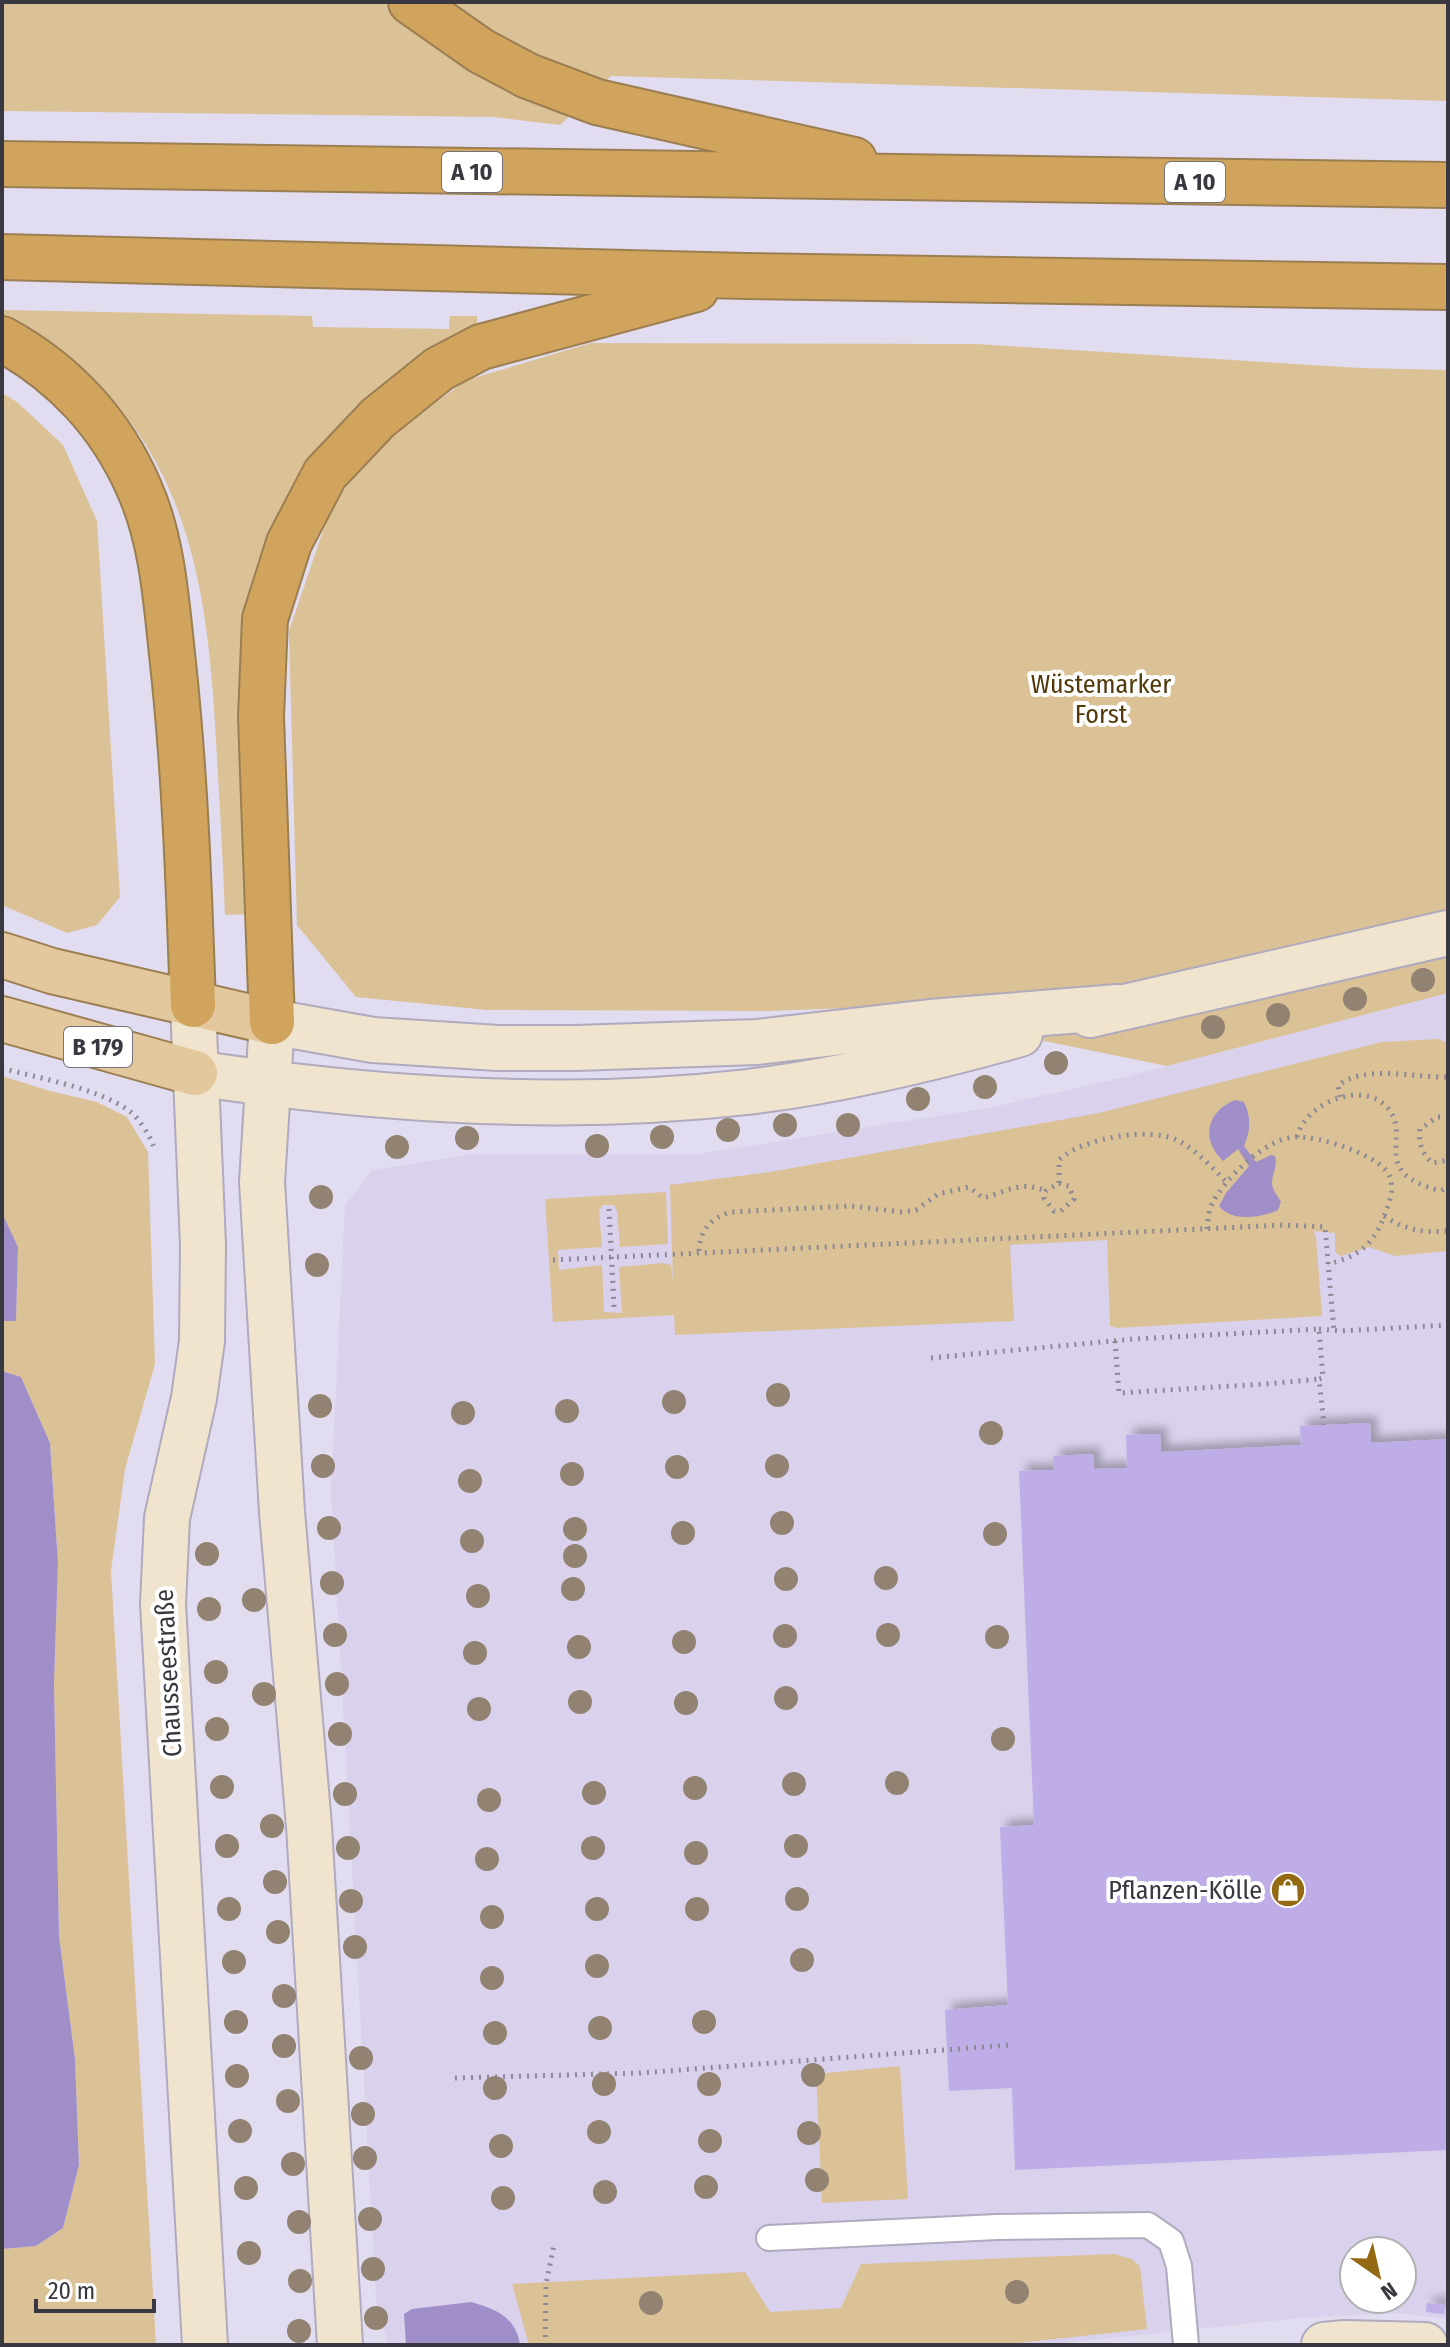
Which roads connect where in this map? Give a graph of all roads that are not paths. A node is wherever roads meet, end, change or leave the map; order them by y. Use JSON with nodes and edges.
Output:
{"nodes":[{"id":1,"x":411,"y":2,"type":"edge"},
{"id":2,"x":2,"y":164,"type":"edge"},
{"id":3,"x":942,"y":179,"type":"junction"},
{"id":4,"x":1448,"y":185,"type":"edge"},
{"id":5,"x":2,"y":257,"type":"edge"},
{"id":6,"x":746,"y":276,"type":"junction"},
{"id":7,"x":1448,"y":287,"type":"edge"},
{"id":8,"x":2,"y":339,"type":"edge"},
{"id":9,"x":1448,"y":933,"type":"edge"},
{"id":10,"x":2,"y":955,"type":"edge"},
{"id":11,"x":193,"y":1005,"type":"junction"},
{"id":12,"x":1118,"y":1007,"type":"junction"},
{"id":13,"x":2,"y":1019,"type":"edge"},
{"id":14,"x":272,"y":1022,"type":"junction"},
{"id":15,"x":195,"y":1073,"type":"junction"},
{"id":16,"x":268,"y":1084,"type":"junction"},
{"id":17,"x":769,"y":2238,"type":"dead end"},
{"id":18,"x":205,"y":2345,"type":"edge"},
{"id":19,"x":340,"y":2345,"type":"edge"},
{"id":20,"x":1186,"y":2345,"type":"edge"},
{"id":21,"x":1324,"y":2345,"type":"edge"},
{"id":22,"x":1425,"y":2345,"type":"edge"}],
"edges":[{"from":1,"to":3,"type":"highway"},
{"from":2,"to":3,"type":"highway","number":"A 10"},
{"from":3,"to":4,"type":"highway","number":"A 10"},
{"from":5,"to":6,"type":"highway"},
{"from":6,"to":7,"type":"highway"},
{"from":6,"to":14,"type":"highway"},
{"from":8,"to":11,"type":"highway"},
{"from":9,"to":12,"type":"street"},
{"from":10,"to":11,"type":"main road","number":"B 179"},
{"from":11,"to":14,"type":"main road","number":"B 179"},
{"from":11,"to":15,"type":"street","name":"Chausseestraße"},
{"from":12,"to":14,"type":"street"},
{"from":12,"to":16,"type":"street"},
{"from":13,"to":15,"type":"main road","number":"B 179"},
{"from":14,"to":16,"type":"street"},
{"from":15,"to":16,"type":"street"},
{"from":15,"to":18,"type":"street","name":"Chausseestraße"},
{"from":16,"to":19,"type":"street"},
{"from":17,"to":20,"type":"lane"},
{"from":21,"to":22,"type":"street"}]}
